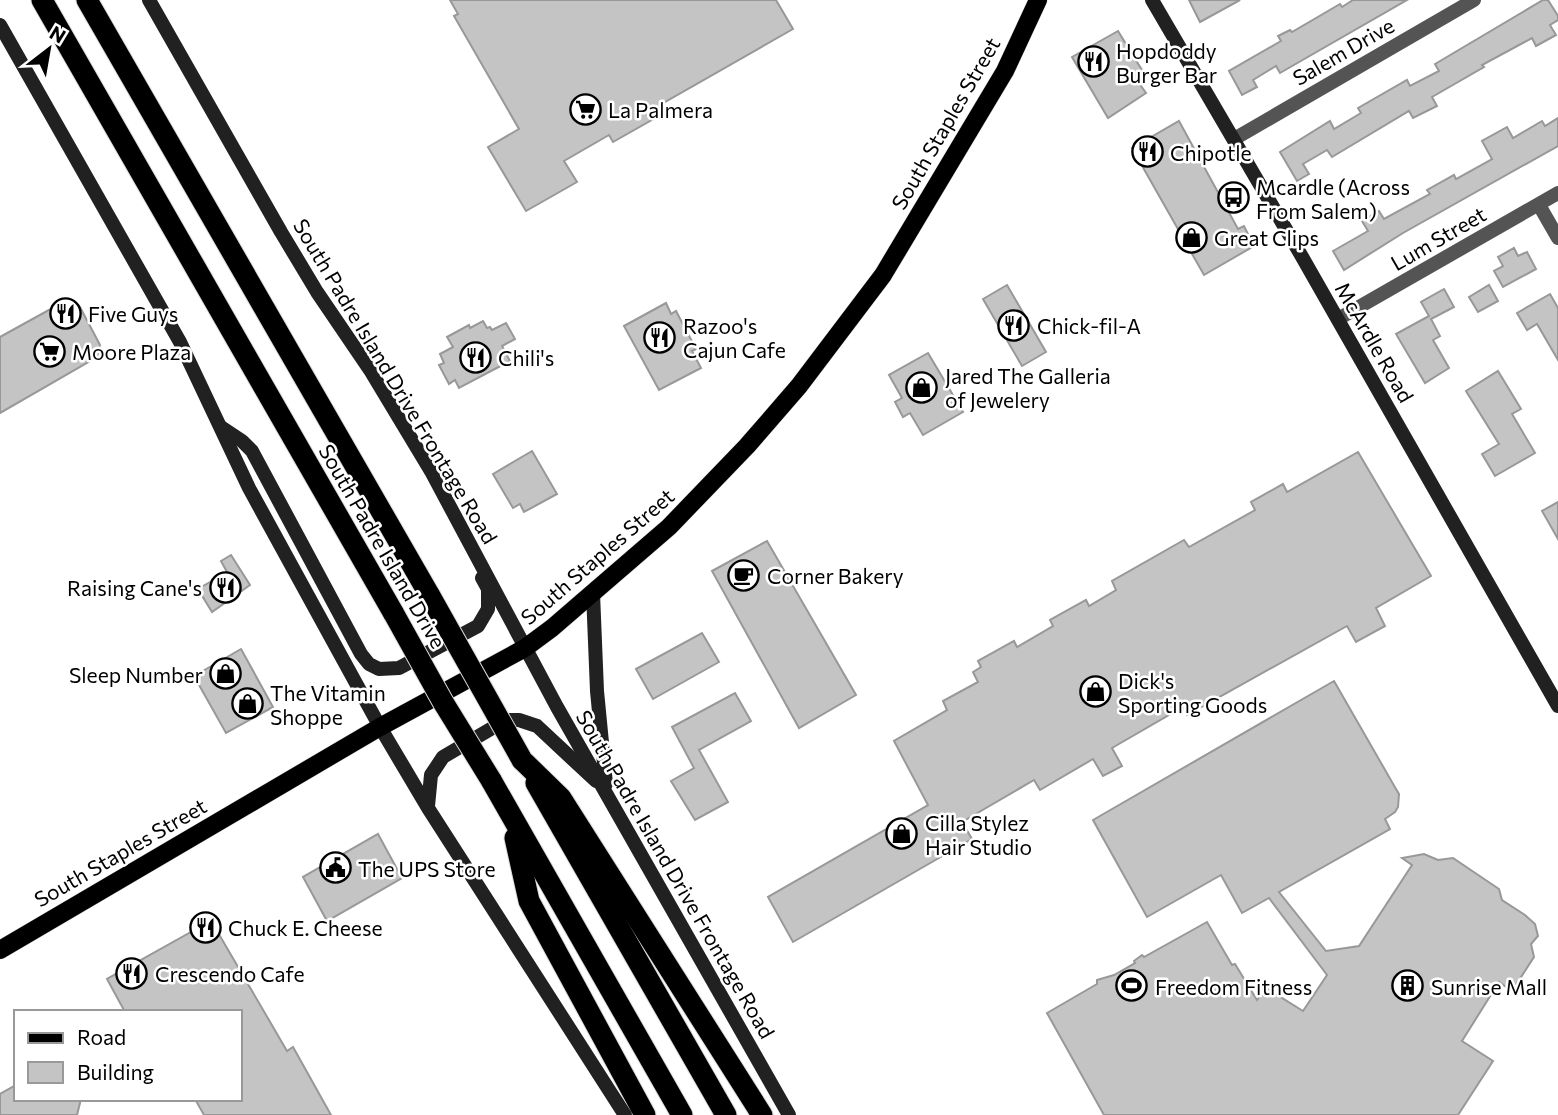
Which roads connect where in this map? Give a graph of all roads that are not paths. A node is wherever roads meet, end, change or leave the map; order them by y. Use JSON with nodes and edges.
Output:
{"nodes":[{"id":1,"x":42,"y":0,"type":"edge"},
{"id":2,"x":87,"y":0,"type":"edge"},
{"id":3,"x":149,"y":0,"type":"edge"},
{"id":4,"x":1038,"y":0,"type":"edge"},
{"id":5,"x":1152,"y":0,"type":"edge"},
{"id":6,"x":1474,"y":0,"type":"edge"},
{"id":7,"x":0,"y":25,"type":"edge"},
{"id":8,"x":1234,"y":139,"type":"junction"},
{"id":9,"x":1558,"y":193,"type":"edge"},
{"id":10,"x":1539,"y":205,"type":"junction"},
{"id":11,"x":1558,"y":238,"type":"edge"},
{"id":12,"x":1338,"y":319,"type":"junction"},
{"id":13,"x":220,"y":426,"type":"junction"},
{"id":14,"x":432,"y":473,"type":"junction"},
{"id":15,"x":593,"y":593,"type":"junction"},
{"id":16,"x":525,"y":648,"type":"junction"},
{"id":17,"x":1558,"y":706,"type":"edge"},
{"id":18,"x":380,"y":727,"type":"junction"},
{"id":19,"x":522,"y":760,"type":"junction"},
{"id":20,"x":607,"y":792,"type":"junction"},
{"id":21,"x":428,"y":808,"type":"junction"},
{"id":22,"x":510,"y":815,"type":"junction"},
{"id":23,"x":0,"y":950,"type":"edge"},
{"id":24,"x":625,"y":1115,"type":"edge"},
{"id":25,"x":645,"y":1115,"type":"edge"},
{"id":26,"x":682,"y":1115,"type":"edge"},
{"id":27,"x":726,"y":1115,"type":"edge"},
{"id":28,"x":762,"y":1115,"type":"edge"},
{"id":29,"x":789,"y":1115,"type":"edge"}],
"edges":[{"from":1,"to":22,"type":"highway","name":"South Padre Island Drive","bridge":true},
{"from":2,"to":19,"type":"highway","name":"South Padre Island Drive","bridge":true},
{"from":3,"to":14,"type":"main road","name":"South Padre Island Drive Frontage Road"},
{"from":4,"to":15,"type":"main road","name":"South Staples Street"},
{"from":5,"to":8,"type":"main road","name":"McArdle Road"},
{"from":6,"to":8,"type":"street","name":"Salem Drive"},
{"from":7,"to":13,"type":"main road"},
{"from":8,"to":12,"type":"main road","name":"McArdle Road"},
{"from":9,"to":10,"type":"street","name":"Lum Street"},
{"from":10,"to":11,"type":"street"},
{"from":10,"to":12,"type":"street","name":"Lum Street"},
{"from":12,"to":17,"type":"main road","name":"McArdle Road"},
{"from":13,"to":14,"type":"main road"},
{"from":13,"to":18,"type":"main road"},
{"from":14,"to":16,"type":"main road","name":"South Padre Island Drive Frontage Road"},
{"from":15,"to":16,"type":"main road","name":"South Staples Street"},
{"from":15,"to":20,"type":"main road"},
{"from":16,"to":18,"type":"main road","name":"South Staples Street"},
{"from":16,"to":20,"type":"main road","name":"South Padre Island Drive Frontage Road"},
{"from":18,"to":21,"type":"main road"},
{"from":18,"to":23,"type":"main road","name":"South Staples Street"},
{"from":19,"to":27,"type":"highway","name":"South Padre Island Drive"},
{"from":19,"to":28,"type":"highway"},
{"from":20,"to":21,"type":"main road"},
{"from":20,"to":29,"type":"main road","name":"South Padre Island Drive Frontage Road"},
{"from":21,"to":24,"type":"main road"},
{"from":22,"to":25,"type":"highway"},
{"from":22,"to":26,"type":"highway","name":"South Padre Island Drive"}]}
